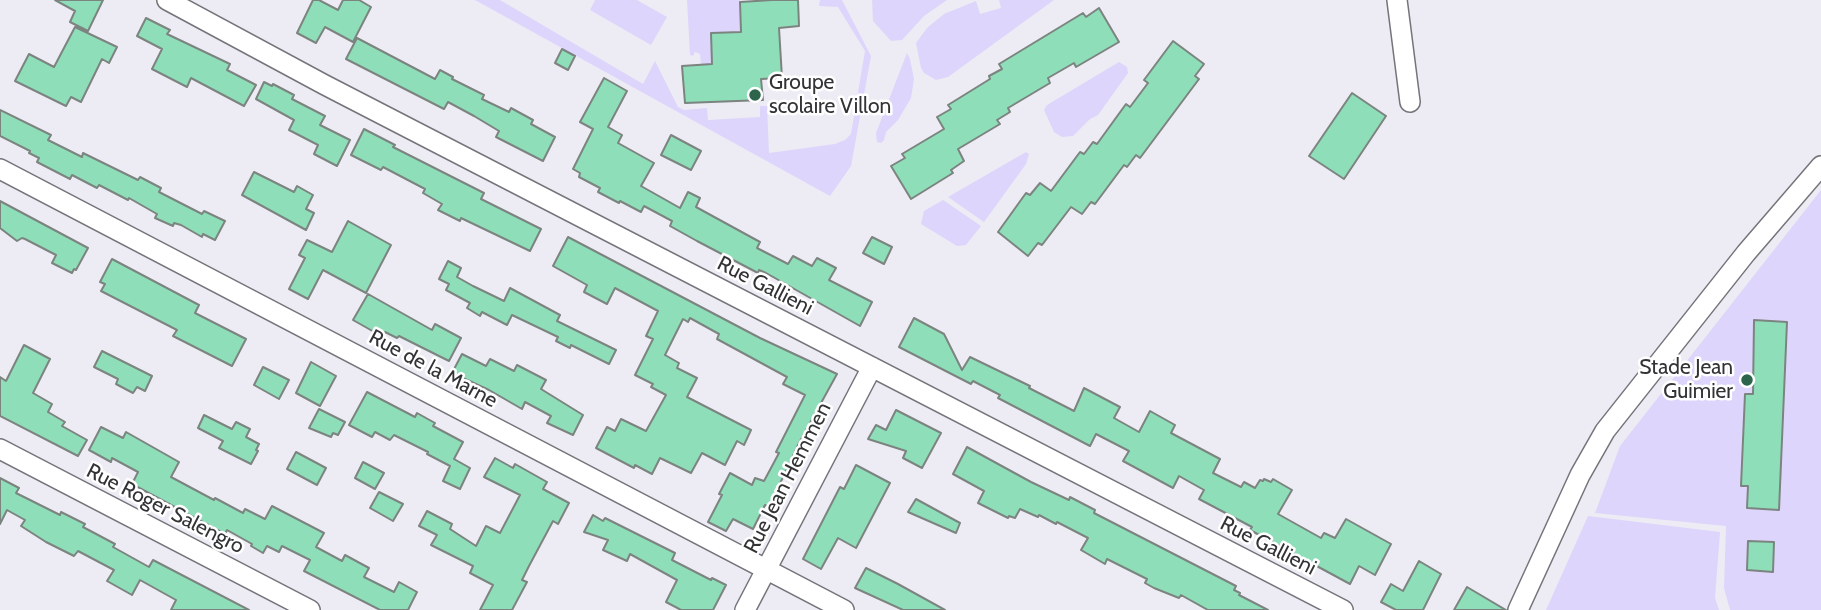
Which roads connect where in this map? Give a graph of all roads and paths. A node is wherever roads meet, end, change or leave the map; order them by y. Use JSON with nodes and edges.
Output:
{"nodes":[{"id":1,"x":167,"y":0,"type":"edge"},
{"id":2,"x":1397,"y":0,"type":"edge"},
{"id":3,"x":1410,"y":103,"type":"dead end"},
{"id":4,"x":1821,"y":166,"type":"edge"},
{"id":5,"x":0,"y":169,"type":"edge"},
{"id":6,"x":872,"y":367,"type":"junction"},
{"id":7,"x":0,"y":449,"type":"edge"},
{"id":8,"x":767,"y":569,"type":"junction"},
{"id":9,"x":310,"y":610,"type":"edge"},
{"id":10,"x":745,"y":610,"type":"edge"},
{"id":11,"x":844,"y":610,"type":"edge"},
{"id":12,"x":1343,"y":610,"type":"edge"},
{"id":13,"x":1518,"y":610,"type":"edge"}],
"edges":[{"from":1,"to":6,"type":"street","name":"Rue Gallieni"},
{"from":2,"to":3,"type":"street"},
{"from":4,"to":13,"type":"street"},
{"from":5,"to":8,"type":"street","name":"Rue de la Marne"},
{"from":6,"to":8,"type":"street","name":"Rue Jean Hemmen"},
{"from":6,"to":12,"type":"street","name":"Rue Gallieni"},
{"from":7,"to":9,"type":"street","name":"Rue Roger Salengro"},
{"from":8,"to":10,"type":"street","name":"Rue Jean Hemmen"},
{"from":8,"to":11,"type":"street","name":"Rue de la Marne"}]}
